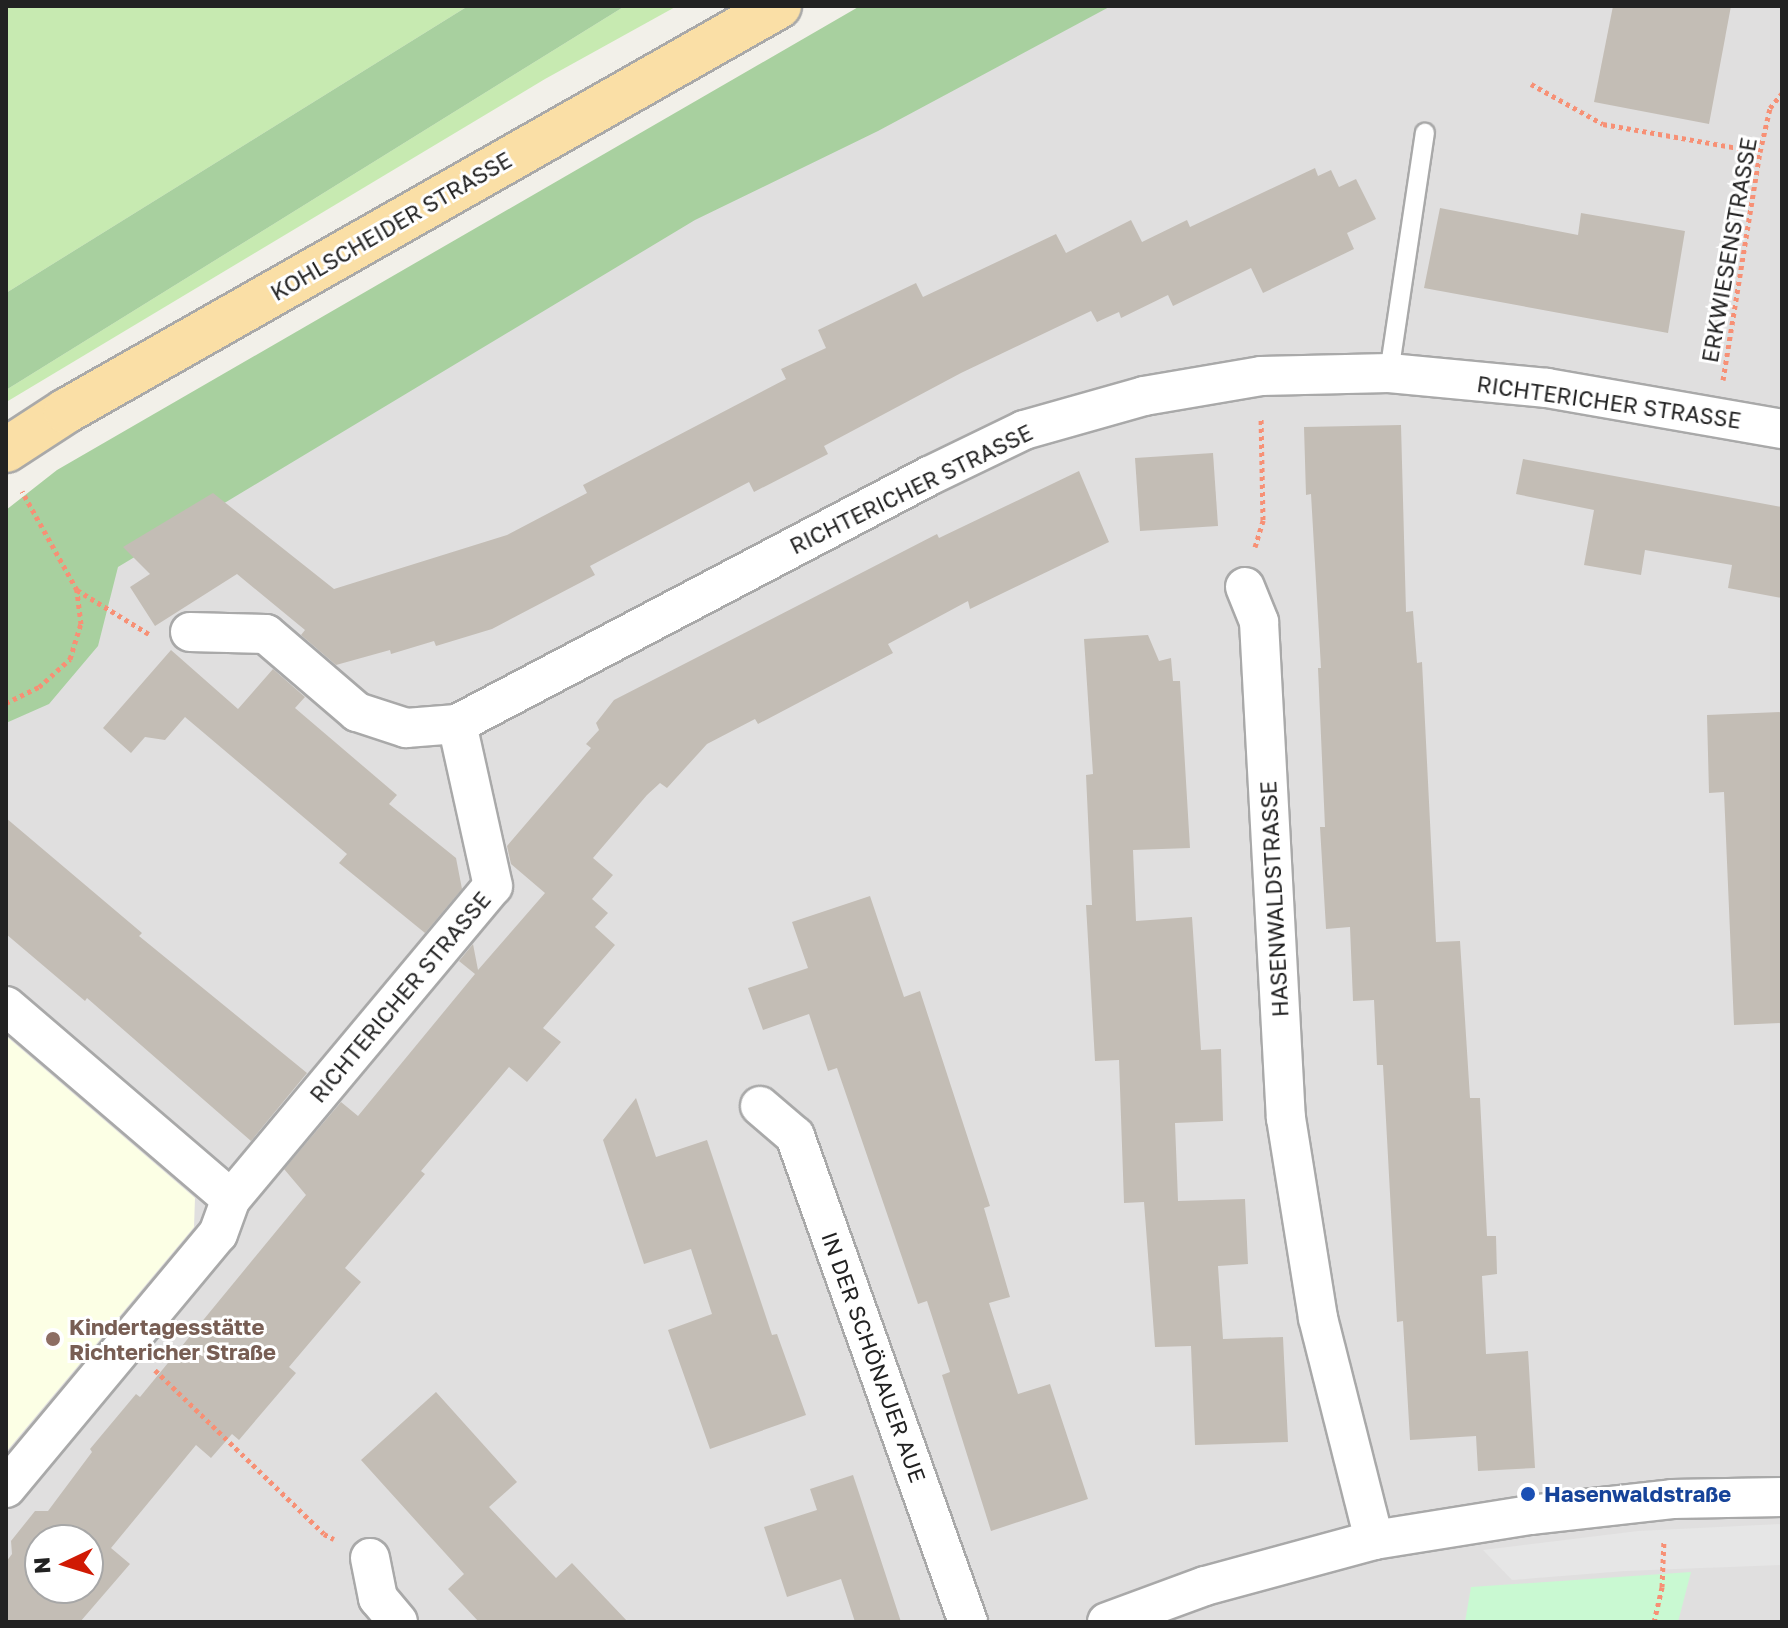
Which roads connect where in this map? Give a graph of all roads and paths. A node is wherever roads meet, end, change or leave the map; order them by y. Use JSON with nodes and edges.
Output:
{"nodes":[{"id":1,"x":779,"y":6,"type":"edge"},
{"id":2,"x":1531,"y":84,"type":"dead end"},
{"id":3,"x":1782,"y":93,"type":"edge"},
{"id":4,"x":1425,"y":133,"type":"dead end"},
{"id":5,"x":1760,"y":152,"type":"junction"},
{"id":6,"x":1389,"y":373,"type":"junction"},
{"id":7,"x":1261,"y":376,"type":"junction"},
{"id":8,"x":1717,"y":416,"type":"junction"},
{"id":9,"x":1782,"y":429,"type":"edge"},
{"id":10,"x":13,"y":469,"type":"edge"},
{"id":11,"x":1245,"y":587,"type":"joint"},
{"id":12,"x":77,"y":590,"type":"junction"},
{"id":13,"x":190,"y":632,"type":"joint"},
{"id":14,"x":6,"y":703,"type":"edge"},
{"id":15,"x":457,"y":724,"type":"junction"},
{"id":16,"x":6,"y":1006,"type":"edge"},
{"id":17,"x":760,"y":1106,"type":"dead end"},
{"id":18,"x":231,"y":1199,"type":"junction"},
{"id":19,"x":127,"y":1343,"type":"junction"},
{"id":20,"x":6,"y":1488,"type":"edge"},
{"id":21,"x":1782,"y":1497,"type":"edge"},
{"id":22,"x":1666,"y":1500,"type":"junction"},
{"id":23,"x":1374,"y":1540,"type":"junction"},
{"id":24,"x":370,"y":1558,"type":"joint"},
{"id":25,"x":398,"y":1622,"type":"edge"},
{"id":26,"x":968,"y":1622,"type":"edge"},
{"id":27,"x":1107,"y":1622,"type":"edge"},
{"id":28,"x":1654,"y":1622,"type":"edge"}],
"edges":[{"from":1,"to":10,"type":"main road","name":"KOHLSCHEIDER STRASSE"},
{"from":2,"to":5,"type":"path"},
{"from":3,"to":5,"type":"path","name":"ERKWIESENSTRASSE"},
{"from":4,"to":6,"type":"lane"},
{"from":5,"to":8,"type":"path","name":"ERKWIESENSTRASSE"},
{"from":6,"to":7,"type":"street","name":"RICHTERICHER STRASSE"},
{"from":6,"to":8,"type":"street","name":"RICHTERICHER STRASSE"},
{"from":7,"to":11,"type":"path"},
{"from":7,"to":15,"type":"street","name":"RICHTERICHER STRASSE"},
{"from":8,"to":9,"type":"street","name":"RICHTERICHER STRASSE"},
{"from":10,"to":12,"type":"path"},
{"from":11,"to":23,"type":"street","name":"HASENWALDSTRASSE"},
{"from":12,"to":13,"type":"path"},
{"from":12,"to":14,"type":"path"},
{"from":13,"to":15,"type":"street","name":"RICHTERICHER STRASSE"},
{"from":15,"to":18,"type":"street","name":"RICHTERICHER STRASSE"},
{"from":16,"to":18,"type":"street"},
{"from":17,"to":26,"type":"street","name":"IN DER SCHÖNAUER AUE"},
{"from":18,"to":19,"type":"street","name":"RICHTERICHER STRASSE"},
{"from":19,"to":20,"type":"street","name":"RICHTERICHER STRASSE"},
{"from":19,"to":24,"type":"path"},
{"from":21,"to":22,"type":"street"},
{"from":22,"to":23,"type":"street"},
{"from":22,"to":28,"type":"path"},
{"from":23,"to":27,"type":"street"},
{"from":24,"to":25,"type":"street"}]}
